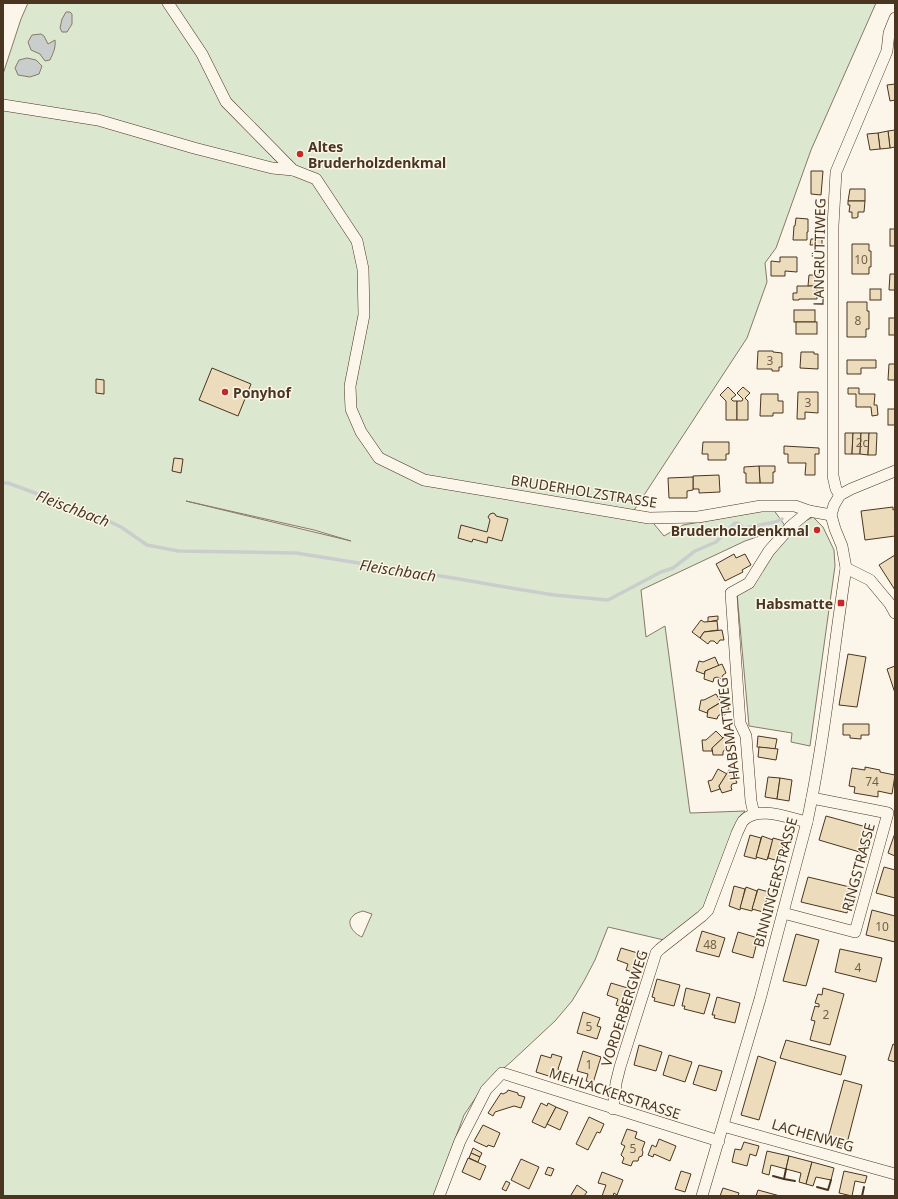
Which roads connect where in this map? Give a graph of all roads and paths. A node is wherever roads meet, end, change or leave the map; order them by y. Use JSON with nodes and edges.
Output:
{"nodes":[{"id":1,"x":168,"y":3,"type":"edge"},
{"id":2,"x":895,"y":18,"type":"edge"},
{"id":3,"x":3,"y":105,"type":"edge"},
{"id":4,"x":293,"y":170,"type":"junction"},
{"id":5,"x":895,"y":471,"type":"edge"},
{"id":6,"x":840,"y":495,"type":"junction"},
{"id":7,"x":809,"y":511,"type":"junction"},
{"id":8,"x":831,"y":515,"type":"junction"},
{"id":9,"x":846,"y":568,"type":"junction"},
{"id":10,"x":895,"y":613,"type":"edge"},
{"id":11,"x":812,"y":798,"type":"junction"},
{"id":12,"x":754,"y":814,"type":"junction"},
{"id":13,"x":807,"y":822,"type":"junction"},
{"id":14,"x":783,"y":913,"type":"junction"},
{"id":15,"x":614,"y":1109,"type":"junction"},
{"id":16,"x":723,"y":1126,"type":"junction"},
{"id":17,"x":719,"y":1141,"type":"junction"},
{"id":18,"x":895,"y":1174,"type":"edge"},
{"id":19,"x":439,"y":1196,"type":"edge"},
{"id":20,"x":702,"y":1196,"type":"edge"}],
"edges":[{"from":1,"to":4,"type":"street"},
{"from":2,"to":6,"type":"street","name":"LANGRÜTTIWEG"},
{"from":3,"to":4,"type":"street"},
{"from":4,"to":7,"type":"street","name":"BRUDERHOLZSTRASSE"},
{"from":5,"to":6,"type":"street"},
{"from":6,"to":8,"type":"street"},
{"from":7,"to":8,"type":"street","name":"BRUDERHOLZSTRASSE"},
{"from":7,"to":12,"type":"street","name":"HABSMATTWEG"},
{"from":8,"to":9,"type":"street"},
{"from":9,"to":10,"type":"street"},
{"from":9,"to":11,"type":"street","name":"BINNINGERSTRASSE"},
{"from":11,"to":13,"type":"street","name":"BINNINGERSTRASSE"},
{"from":11,"to":14,"type":"street","name":"RINGSTRASSE"},
{"from":12,"to":13,"type":"street"},
{"from":12,"to":15,"type":"street","name":"VORDERBERGWEG"},
{"from":13,"to":14,"type":"street","name":"BINNINGERSTRASSE"},
{"from":14,"to":16,"type":"street","name":"BINNINGERSTRASSE"},
{"from":15,"to":17,"type":"street","name":"MEHLACKERSTRASSE"},
{"from":15,"to":19,"type":"street","name":"MEHLACKERSTRASSE"},
{"from":16,"to":17,"type":"street","name":"BINNINGERSTRASSE"},
{"from":16,"to":18,"type":"street","name":"LACHENWEG"},
{"from":17,"to":20,"type":"street","name":"BINNINGERSTRASSE"}]}
